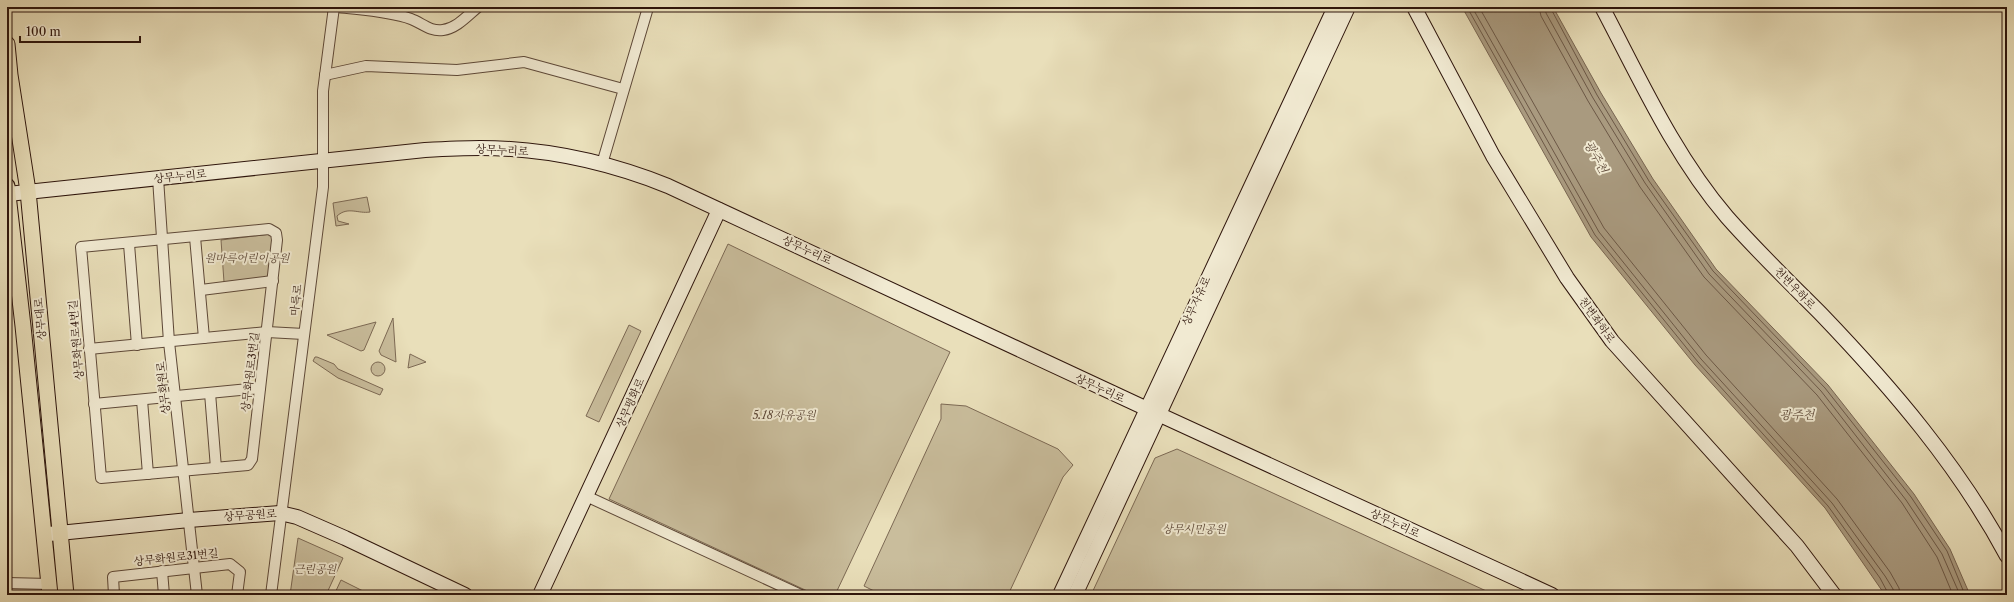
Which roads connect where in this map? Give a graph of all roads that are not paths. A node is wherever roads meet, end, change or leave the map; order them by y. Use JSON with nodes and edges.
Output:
{"nodes":[{"id":1,"x":334,"y":7,"type":"edge"},
{"id":2,"x":338,"y":7,"type":"edge"},
{"id":3,"x":478,"y":7,"type":"edge"},
{"id":4,"x":1335,"y":7,"type":"edge"},
{"id":5,"x":1348,"y":7,"type":"edge"},
{"id":6,"x":1414,"y":7,"type":"edge"},
{"id":7,"x":1602,"y":7,"type":"edge"},
{"id":8,"x":647,"y":11,"type":"dead end"},
{"id":9,"x":7,"y":44,"type":"edge"},
{"id":10,"x":324,"y":75,"type":"junction"},
{"id":11,"x":623,"y":89,"type":"junction"},
{"id":12,"x":323,"y":161,"type":"junction"},
{"id":13,"x":602,"y":164,"type":"junction"},
{"id":14,"x":158,"y":178,"type":"junction"},
{"id":15,"x":7,"y":190,"type":"edge"},
{"id":16,"x":28,"y":191,"type":"junction"},
{"id":17,"x":719,"y":210,"type":"junction"},
{"id":18,"x":195,"y":237,"type":"junction"},
{"id":19,"x":162,"y":240,"type":"junction"},
{"id":20,"x":129,"y":244,"type":"junction"},
{"id":21,"x":273,"y":282,"type":"junction"},
{"id":22,"x":201,"y":290,"type":"junction"},
{"id":23,"x":267,"y":332,"type":"junction"},
{"id":24,"x":304,"y":334,"type":"junction"},
{"id":25,"x":204,"y":338,"type":"junction"},
{"id":26,"x":170,"y":342,"type":"junction"},
{"id":27,"x":137,"y":345,"type":"junction"},
{"id":28,"x":89,"y":349,"type":"junction"},
{"id":29,"x":260,"y":388,"type":"junction"},
{"id":30,"x":210,"y":393,"type":"junction"},
{"id":31,"x":176,"y":397,"type":"junction"},
{"id":32,"x":142,"y":400,"type":"junction"},
{"id":33,"x":94,"y":404,"type":"junction"},
{"id":34,"x":1152,"y":412,"type":"junction"},
{"id":35,"x":216,"y":468,"type":"junction"},
{"id":36,"x":184,"y":471,"type":"junction"},
{"id":37,"x":148,"y":474,"type":"junction"},
{"id":38,"x":586,"y":496,"type":"junction"},
{"id":39,"x":280,"y":513,"type":"junction"},
{"id":40,"x":189,"y":520,"type":"junction"},
{"id":41,"x":60,"y":534,"type":"junction"},
{"id":42,"x":43,"y":535,"type":"junction"},
{"id":43,"x":2007,"y":556,"type":"edge"},
{"id":44,"x":194,"y":567,"type":"junction"},
{"id":45,"x":162,"y":571,"type":"junction"},
{"id":46,"x":7,"y":583,"type":"edge"},
{"id":47,"x":49,"y":590,"type":"edge"},
{"id":48,"x":66,"y":595,"type":"edge"},
{"id":49,"x":114,"y":595,"type":"edge"},
{"id":50,"x":164,"y":595,"type":"edge"},
{"id":51,"x":197,"y":595,"type":"edge"},
{"id":52,"x":237,"y":595,"type":"edge"},
{"id":53,"x":271,"y":595,"type":"edge"},
{"id":54,"x":465,"y":595,"type":"edge"},
{"id":55,"x":540,"y":595,"type":"edge"},
{"id":56,"x":801,"y":595,"type":"edge"},
{"id":57,"x":1060,"y":595,"type":"edge"},
{"id":58,"x":1075,"y":595,"type":"edge"},
{"id":59,"x":1552,"y":595,"type":"edge"},
{"id":60,"x":1834,"y":595,"type":"edge"}],
"edges":[{"from":1,"to":10,"type":"street","name":"마륵로"},
{"from":2,"to":3,"type":"street"},
{"from":4,"to":34,"type":"street","name":"상무자유로"},
{"from":5,"to":34,"type":"street","name":"상무자유로"},
{"from":6,"to":60,"type":"street","name":"천변좌하로"},
{"from":7,"to":43,"type":"street","name":"천변우하로"},
{"from":8,"to":11,"type":"street"},
{"from":9,"to":16,"type":"main road","name":"상무대로"},
{"from":10,"to":11,"type":"street"},
{"from":10,"to":12,"type":"street","name":"마륵로"},
{"from":11,"to":13,"type":"street"},
{"from":12,"to":13,"type":"street","name":"상무누리로"},
{"from":12,"to":14,"type":"street","name":"상무누리로"},
{"from":12,"to":24,"type":"street","name":"마륵로"},
{"from":13,"to":17,"type":"street","name":"상무누리로"},
{"from":14,"to":16,"type":"street","name":"상무누리로"},
{"from":14,"to":19,"type":"street","name":"상무화원로"},
{"from":15,"to":16,"type":"street","name":"상무누리로"},
{"from":15,"to":42,"type":"main road","name":"상무대로"},
{"from":16,"to":41,"type":"main road","name":"상무대로"},
{"from":17,"to":34,"type":"street","name":"상무누리로"},
{"from":17,"to":38,"type":"street","name":"상무평화로"},
{"from":18,"to":19,"type":"street","name":"상무화원로3번길"},
{"from":18,"to":21,"type":"street","name":"상무화원로3번길"},
{"from":18,"to":22,"type":"street"},
{"from":19,"to":20,"type":"street","name":"상무화원로4번길"},
{"from":19,"to":26,"type":"street","name":"상무화원로"},
{"from":20,"to":27,"type":"street"},
{"from":20,"to":28,"type":"street","name":"상무화원로4번길"},
{"from":21,"to":22,"type":"street"},
{"from":21,"to":23,"type":"street","name":"상무화원로3번길"},
{"from":22,"to":25,"type":"street"},
{"from":23,"to":24,"type":"street"},
{"from":23,"to":25,"type":"street"},
{"from":23,"to":29,"type":"street","name":"상무화원로3번길"},
{"from":24,"to":39,"type":"street","name":"마륵로"},
{"from":25,"to":26,"type":"street"},
{"from":26,"to":27,"type":"street"},
{"from":26,"to":31,"type":"street","name":"상무화원로"},
{"from":27,"to":28,"type":"street"},
{"from":28,"to":33,"type":"street","name":"상무화원로4번길"},
{"from":29,"to":30,"type":"street"},
{"from":29,"to":35,"type":"street","name":"상무화원로3번길"},
{"from":30,"to":31,"type":"street"},
{"from":30,"to":35,"type":"street"},
{"from":31,"to":32,"type":"street"},
{"from":31,"to":36,"type":"street","name":"상무화원로"},
{"from":32,"to":33,"type":"street"},
{"from":32,"to":37,"type":"street"},
{"from":33,"to":37,"type":"street","name":"상무화원로4번길"},
{"from":34,"to":57,"type":"street","name":"상무자유로"},
{"from":34,"to":58,"type":"street","name":"상무자유로"},
{"from":34,"to":59,"type":"street","name":"상무누리로"},
{"from":35,"to":36,"type":"street"},
{"from":36,"to":37,"type":"street"},
{"from":36,"to":40,"type":"street","name":"상무화원로"},
{"from":38,"to":55,"type":"street","name":"상무평화로"},
{"from":38,"to":56,"type":"street"},
{"from":39,"to":40,"type":"street","name":"상무공원로"},
{"from":39,"to":53,"type":"street","name":"마륵로"},
{"from":39,"to":54,"type":"street","name":"상무공원로"},
{"from":40,"to":41,"type":"street","name":"상무공원로"},
{"from":40,"to":44,"type":"street","name":"상무화원로"},
{"from":41,"to":42,"type":"street","name":"상무공원로"},
{"from":41,"to":48,"type":"main road","name":"상무대로"},
{"from":42,"to":47,"type":"main road","name":"상무대로"},
{"from":44,"to":45,"type":"street","name":"상무화원로31번길"},
{"from":44,"to":51,"type":"street","name":"상무화원로"},
{"from":44,"to":52,"type":"street","name":"상무화원로31번길"},
{"from":45,"to":49,"type":"street","name":"상무화원로31번길"},
{"from":45,"to":50,"type":"street"},
{"from":46,"to":47,"type":"street"}]}
